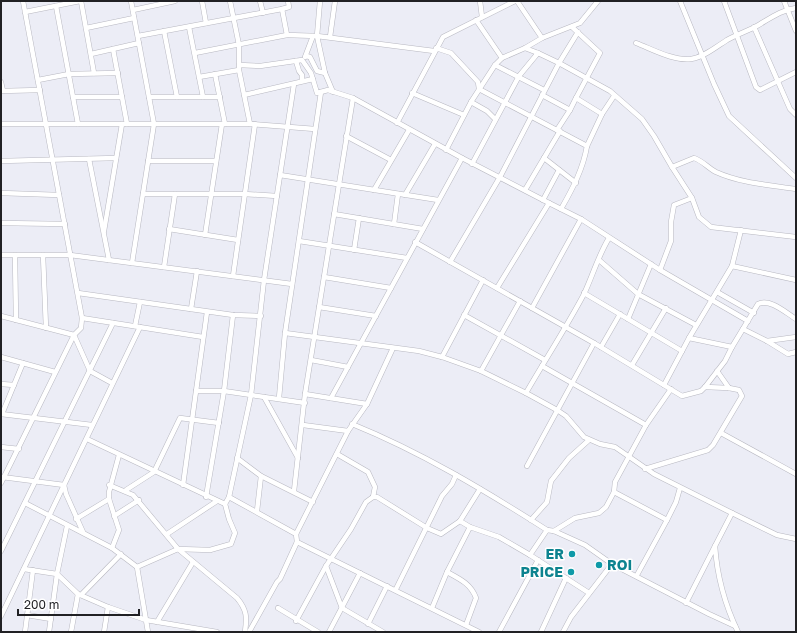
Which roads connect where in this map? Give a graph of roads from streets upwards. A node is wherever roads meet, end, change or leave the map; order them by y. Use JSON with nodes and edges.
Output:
{"nodes":[{"id":1,"x":23,"y":1,"type":"edge"},
{"id":2,"x":79,"y":1,"type":"edge"},
{"id":3,"x":131,"y":1,"type":"edge"},
{"id":4,"x":175,"y":1,"type":"edge"},
{"id":5,"x":202,"y":1,"type":"edge"},
{"id":6,"x":230,"y":1,"type":"edge"},
{"id":7,"x":260,"y":1,"type":"edge"},
{"id":8,"x":288,"y":1,"type":"edge"},
{"id":9,"x":320,"y":1,"type":"edge"},
{"id":10,"x":335,"y":1,"type":"edge"},
{"id":11,"x":480,"y":1,"type":"edge"},
{"id":12,"x":516,"y":1,"type":"edge"},
{"id":13,"x":598,"y":1,"type":"edge"},
{"id":14,"x":680,"y":1,"type":"edge"},
{"id":15,"x":724,"y":1,"type":"edge"},
{"id":16,"x":784,"y":1,"type":"edge"},
{"id":17,"x":156,"y":3,"type":"edge"},
{"id":18,"x":56,"y":6,"type":"junction"},
{"id":19,"x":796,"y":8,"type":"edge"},
{"id":20,"x":282,"y":9,"type":"junction"},
{"id":21,"x":788,"y":9,"type":"junction"},
{"id":22,"x":133,"y":10,"type":"junction"},
{"id":23,"x":25,"y":12,"type":"junction"},
{"id":24,"x":263,"y":13,"type":"junction"},
{"id":25,"x":134,"y":18,"type":"junction"},
{"id":26,"x":233,"y":18,"type":"junction"},
{"id":27,"x":482,"y":18,"type":"junction"},
{"id":28,"x":476,"y":20,"type":"junction"},
{"id":29,"x":206,"y":23,"type":"junction"},
{"id":30,"x":189,"y":27,"type":"junction"},
{"id":31,"x":572,"y":27,"type":"junction"},
{"id":32,"x":86,"y":28,"type":"junction"},
{"id":33,"x":754,"y":28,"type":"junction"},
{"id":34,"x":164,"y":31,"type":"junction"},
{"id":35,"x":796,"y":31,"type":"edge"},
{"id":36,"x":578,"y":32,"type":"junction"},
{"id":37,"x":736,"y":34,"type":"junction"},
{"id":38,"x":287,"y":35,"type":"junction"},
{"id":39,"x":138,"y":36,"type":"junction"},
{"id":40,"x":315,"y":36,"type":"junction"},
{"id":41,"x":330,"y":37,"type":"junction"},
{"id":42,"x":542,"y":38,"type":"junction"},
{"id":43,"x":636,"y":42,"type":"dead end"},
{"id":44,"x":139,"y":43,"type":"junction"},
{"id":45,"x":239,"y":45,"type":"junction"},
{"id":46,"x":525,"y":48,"type":"junction"},
{"id":47,"x":113,"y":49,"type":"junction"},
{"id":48,"x":435,"y":50,"type":"junction"},
{"id":49,"x":195,"y":53,"type":"junction"},
{"id":50,"x":538,"y":53,"type":"junction"},
{"id":51,"x":91,"y":54,"type":"junction"},
{"id":52,"x":702,"y":55,"type":"junction"},
{"id":53,"x":306,"y":56,"type":"junction"},
{"id":54,"x":502,"y":58,"type":"junction"},
{"id":55,"x":302,"y":60,"type":"junction"},
{"id":56,"x":296,"y":61,"type":"junction"},
{"id":57,"x":559,"y":63,"type":"junction"},
{"id":58,"x":495,"y":65,"type":"junction"},
{"id":59,"x":239,"y":68,"type":"junction"},
{"id":60,"x":796,"y":72,"type":"edge"},
{"id":61,"x":94,"y":73,"type":"junction"},
{"id":62,"x":118,"y":73,"type":"junction"},
{"id":63,"x":69,"y":74,"type":"junction"},
{"id":64,"x":215,"y":74,"type":"junction"},
{"id":65,"x":326,"y":74,"type":"junction"},
{"id":66,"x":519,"y":76,"type":"junction"},
{"id":67,"x":199,"y":77,"type":"junction"},
{"id":68,"x":314,"y":79,"type":"junction"},
{"id":69,"x":587,"y":79,"type":"junction"},
{"id":70,"x":38,"y":80,"type":"junction"},
{"id":71,"x":302,"y":81,"type":"junction"},
{"id":72,"x":1,"y":82,"type":"edge"},
{"id":73,"x":778,"y":82,"type":"junction"},
{"id":74,"x":294,"y":84,"type":"junction"},
{"id":75,"x":479,"y":89,"type":"junction"},
{"id":76,"x":40,"y":90,"type":"junction"},
{"id":77,"x":2,"y":91,"type":"edge"},
{"id":78,"x":321,"y":92,"type":"junction"},
{"id":79,"x":333,"y":92,"type":"junction"},
{"id":80,"x":543,"y":92,"type":"junction"},
{"id":81,"x":412,"y":93,"type":"junction"},
{"id":82,"x":244,"y":95,"type":"junction"},
{"id":83,"x":614,"y":96,"type":"junction"},
{"id":84,"x":73,"y":97,"type":"junction"},
{"id":85,"x":122,"y":97,"type":"junction"},
{"id":86,"x":149,"y":97,"type":"junction"},
{"id":87,"x":177,"y":97,"type":"junction"},
{"id":88,"x":203,"y":97,"type":"junction"},
{"id":89,"x":220,"y":97,"type":"junction"},
{"id":90,"x":353,"y":98,"type":"junction"},
{"id":91,"x":576,"y":98,"type":"junction"},
{"id":92,"x":471,"y":102,"type":"junction"},
{"id":93,"x":504,"y":102,"type":"junction"},
{"id":94,"x":570,"y":110,"type":"junction"},
{"id":95,"x":602,"y":114,"type":"junction"},
{"id":96,"x":464,"y":116,"type":"junction"},
{"id":97,"x":796,"y":116,"type":"edge"},
{"id":98,"x":531,"y":117,"type":"junction"},
{"id":99,"x":495,"y":119,"type":"junction"},
{"id":100,"x":397,"y":123,"type":"junction"},
{"id":101,"x":1,"y":124,"type":"edge"},
{"id":102,"x":46,"y":124,"type":"junction"},
{"id":103,"x":78,"y":124,"type":"junction"},
{"id":104,"x":122,"y":124,"type":"junction"},
{"id":105,"x":127,"y":124,"type":"junction"},
{"id":106,"x":154,"y":124,"type":"junction"},
{"id":107,"x":223,"y":124,"type":"junction"},
{"id":108,"x":252,"y":124,"type":"junction"},
{"id":109,"x":287,"y":126,"type":"junction"},
{"id":110,"x":315,"y":129,"type":"junction"},
{"id":111,"x":409,"y":130,"type":"junction"},
{"id":112,"x":559,"y":131,"type":"junction"},
{"id":113,"x":346,"y":136,"type":"junction"},
{"id":114,"x":435,"y":144,"type":"junction"},
{"id":115,"x":587,"y":146,"type":"junction"},
{"id":116,"x":446,"y":150,"type":"junction"},
{"id":117,"x":116,"y":158,"type":"junction"},
{"id":118,"x":462,"y":158,"type":"junction"},
{"id":119,"x":544,"y":158,"type":"junction"},
{"id":120,"x":89,"y":159,"type":"junction"},
{"id":121,"x":391,"y":160,"type":"junction"},
{"id":122,"x":1,"y":161,"type":"edge"},
{"id":123,"x":53,"y":161,"type":"junction"},
{"id":124,"x":148,"y":161,"type":"junction"},
{"id":125,"x":216,"y":161,"type":"junction"},
{"id":126,"x":472,"y":164,"type":"junction"},
{"id":127,"x":672,"y":167,"type":"junction"},
{"id":128,"x":559,"y":170,"type":"junction"},
{"id":129,"x":280,"y":175,"type":"junction"},
{"id":130,"x":500,"y":177,"type":"junction"},
{"id":131,"x":796,"y":178,"type":"edge"},
{"id":132,"x":308,"y":180,"type":"junction"},
{"id":133,"x":576,"y":183,"type":"junction"},
{"id":134,"x":338,"y":184,"type":"junction"},
{"id":135,"x":796,"y":189,"type":"edge"},
{"id":136,"x":374,"y":190,"type":"junction"},
{"id":137,"x":525,"y":190,"type":"junction"},
{"id":138,"x":1,"y":193,"type":"edge"},
{"id":139,"x":59,"y":194,"type":"junction"},
{"id":140,"x":143,"y":194,"type":"junction"},
{"id":141,"x":175,"y":194,"type":"junction"},
{"id":142,"x":211,"y":194,"type":"junction"},
{"id":143,"x":244,"y":194,"type":"junction"},
{"id":144,"x":398,"y":194,"type":"junction"},
{"id":145,"x":277,"y":196,"type":"junction"},
{"id":146,"x":405,"y":196,"type":"junction"},
{"id":147,"x":692,"y":198,"type":"junction"},
{"id":148,"x":438,"y":200,"type":"junction"},
{"id":149,"x":543,"y":200,"type":"junction"},
{"id":150,"x":549,"y":202,"type":"junction"},
{"id":151,"x":561,"y":209,"type":"junction"},
{"id":152,"x":334,"y":214,"type":"junction"},
{"id":153,"x":359,"y":218,"type":"junction"},
{"id":154,"x":581,"y":219,"type":"junction"},
{"id":155,"x":1,"y":223,"type":"edge"},
{"id":156,"x":65,"y":224,"type":"junction"},
{"id":157,"x":394,"y":224,"type":"junction"},
{"id":158,"x":169,"y":229,"type":"junction"},
{"id":159,"x":423,"y":229,"type":"junction"},
{"id":160,"x":741,"y":230,"type":"junction"},
{"id":161,"x":104,"y":231,"type":"junction"},
{"id":162,"x":205,"y":235,"type":"junction"},
{"id":163,"x":796,"y":237,"type":"edge"},
{"id":164,"x":608,"y":238,"type":"junction"},
{"id":165,"x":238,"y":240,"type":"junction"},
{"id":166,"x":298,"y":241,"type":"junction"},
{"id":167,"x":415,"y":242,"type":"junction"},
{"id":168,"x":329,"y":246,"type":"junction"},
{"id":169,"x":354,"y":250,"type":"junction"},
{"id":170,"x":1,"y":255,"type":"edge"},
{"id":171,"x":15,"y":255,"type":"junction"},
{"id":172,"x":43,"y":255,"type":"junction"},
{"id":173,"x":70,"y":255,"type":"junction"},
{"id":174,"x":407,"y":258,"type":"junction"},
{"id":175,"x":109,"y":260,"type":"junction"},
{"id":176,"x":599,"y":260,"type":"junction"},
{"id":177,"x":450,"y":262,"type":"junction"},
{"id":178,"x":132,"y":263,"type":"junction"},
{"id":179,"x":652,"y":264,"type":"junction"},
{"id":180,"x":732,"y":266,"type":"junction"},
{"id":181,"x":164,"y":267,"type":"junction"},
{"id":182,"x":660,"y":270,"type":"junction"},
{"id":183,"x":197,"y":271,"type":"junction"},
{"id":184,"x":233,"y":276,"type":"junction"},
{"id":185,"x":324,"y":277,"type":"junction"},
{"id":186,"x":264,"y":280,"type":"junction"},
{"id":187,"x":483,"y":280,"type":"junction"},
{"id":188,"x":796,"y":280,"type":"edge"},
{"id":189,"x":292,"y":284,"type":"junction"},
{"id":190,"x":391,"y":288,"type":"junction"},
{"id":191,"x":498,"y":288,"type":"junction"},
{"id":192,"x":717,"y":292,"type":"junction"},
{"id":193,"x":78,"y":293,"type":"junction"},
{"id":194,"x":584,"y":293,"type":"junction"},
{"id":195,"x":638,"y":294,"type":"junction"},
{"id":196,"x":520,"y":301,"type":"junction"},
{"id":197,"x":712,"y":301,"type":"junction"},
{"id":198,"x":140,"y":302,"type":"junction"},
{"id":199,"x":319,"y":307,"type":"junction"},
{"id":200,"x":532,"y":308,"type":"junction"},
{"id":201,"x":666,"y":308,"type":"junction"},
{"id":202,"x":191,"y":309,"type":"junction"},
{"id":203,"x":207,"y":312,"type":"junction"},
{"id":204,"x":754,"y":313,"type":"junction"},
{"id":205,"x":620,"y":314,"type":"junction"},
{"id":206,"x":233,"y":315,"type":"junction"},
{"id":207,"x":464,"y":315,"type":"junction"},
{"id":208,"x":1,"y":316,"type":"edge"},
{"id":209,"x":261,"y":316,"type":"junction"},
{"id":210,"x":376,"y":316,"type":"junction"},
{"id":211,"x":82,"y":318,"type":"junction"},
{"id":212,"x":628,"y":319,"type":"junction"},
{"id":213,"x":796,"y":319,"type":"edge"},
{"id":214,"x":16,"y":320,"type":"junction"},
{"id":215,"x":748,"y":321,"type":"junction"},
{"id":216,"x":114,"y":323,"type":"junction"},
{"id":217,"x":696,"y":325,"type":"junction"},
{"id":218,"x":565,"y":326,"type":"junction"},
{"id":219,"x":137,"y":327,"type":"junction"},
{"id":220,"x":46,"y":328,"type":"junction"},
{"id":221,"x":743,"y":329,"type":"junction"},
{"id":222,"x":285,"y":333,"type":"junction"},
{"id":223,"x":651,"y":333,"type":"junction"},
{"id":224,"x":501,"y":335,"type":"junction"},
{"id":225,"x":74,"y":336,"type":"junction"},
{"id":226,"x":204,"y":337,"type":"junction"},
{"id":227,"x":314,"y":337,"type":"junction"},
{"id":228,"x":796,"y":337,"type":"edge"},
{"id":229,"x":689,"y":338,"type":"junction"},
{"id":230,"x":767,"y":341,"type":"junction"},
{"id":231,"x":594,"y":343,"type":"junction"},
{"id":232,"x":360,"y":344,"type":"junction"},
{"id":233,"x":601,"y":346,"type":"junction"},
{"id":234,"x":732,"y":346,"type":"junction"},
{"id":235,"x":393,"y":348,"type":"junction"},
{"id":236,"x":682,"y":351,"type":"junction"},
{"id":237,"x":796,"y":352,"type":"edge"},
{"id":238,"x":1,"y":357,"type":"edge"},
{"id":239,"x":442,"y":357,"type":"junction"},
{"id":240,"x":311,"y":360,"type":"junction"},
{"id":241,"x":545,"y":360,"type":"junction"},
{"id":242,"x":23,"y":363,"type":"junction"},
{"id":243,"x":632,"y":365,"type":"junction"},
{"id":244,"x":542,"y":366,"type":"junction"},
{"id":245,"x":348,"y":367,"type":"junction"},
{"id":246,"x":90,"y":371,"type":"junction"},
{"id":247,"x":481,"y":371,"type":"junction"},
{"id":248,"x":717,"y":371,"type":"junction"},
{"id":249,"x":55,"y":372,"type":"junction"},
{"id":250,"x":112,"y":383,"type":"junction"},
{"id":251,"x":572,"y":383,"type":"junction"},
{"id":252,"x":1,"y":384,"type":"edge"},
{"id":253,"x":14,"y":385,"type":"junction"},
{"id":254,"x":664,"y":385,"type":"junction"},
{"id":255,"x":705,"y":387,"type":"junction"},
{"id":256,"x":729,"y":388,"type":"junction"},
{"id":257,"x":671,"y":389,"type":"junction"},
{"id":258,"x":196,"y":391,"type":"junction"},
{"id":259,"x":224,"y":391,"type":"junction"},
{"id":260,"x":526,"y":392,"type":"junction"},
{"id":261,"x":305,"y":394,"type":"junction"},
{"id":262,"x":251,"y":395,"type":"junction"},
{"id":263,"x":264,"y":397,"type":"junction"},
{"id":264,"x":279,"y":398,"type":"junction"},
{"id":265,"x":331,"y":398,"type":"junction"},
{"id":266,"x":304,"y":403,"type":"junction"},
{"id":267,"x":367,"y":404,"type":"junction"},
{"id":268,"x":557,"y":410,"type":"junction"},
{"id":269,"x":2,"y":414,"type":"edge"},
{"id":270,"x":33,"y":418,"type":"junction"},
{"id":271,"x":192,"y":420,"type":"junction"},
{"id":272,"x":65,"y":422,"type":"junction"},
{"id":273,"x":219,"y":423,"type":"junction"},
{"id":274,"x":352,"y":424,"type":"junction"},
{"id":275,"x":92,"y":425,"type":"junction"},
{"id":276,"x":303,"y":425,"type":"junction"},
{"id":277,"x":646,"y":425,"type":"junction"},
{"id":278,"x":348,"y":431,"type":"junction"},
{"id":279,"x":721,"y":433,"type":"junction"},
{"id":280,"x":87,"y":439,"type":"junction"},
{"id":281,"x":589,"y":440,"type":"junction"},
{"id":282,"x":1,"y":447,"type":"edge"},
{"id":283,"x":18,"y":449,"type":"junction"},
{"id":284,"x":337,"y":454,"type":"junction"},
{"id":285,"x":119,"y":455,"type":"junction"},
{"id":286,"x":237,"y":458,"type":"junction"},
{"id":287,"x":298,"y":458,"type":"junction"},
{"id":288,"x":630,"y":458,"type":"junction"},
{"id":289,"x":527,"y":466,"type":"dead end"},
{"id":290,"x":645,"y":469,"type":"junction"},
{"id":291,"x":154,"y":472,"type":"junction"},
{"id":292,"x":796,"y":474,"type":"edge"},
{"id":293,"x":456,"y":475,"type":"junction"},
{"id":294,"x":261,"y":476,"type":"junction"},
{"id":295,"x":2,"y":477,"type":"edge"},
{"id":296,"x":35,"y":482,"type":"junction"},
{"id":297,"x":1,"y":483,"type":"edge"},
{"id":298,"x":64,"y":485,"type":"junction"},
{"id":299,"x":109,"y":485,"type":"junction"},
{"id":300,"x":183,"y":485,"type":"junction"},
{"id":301,"x":480,"y":488,"type":"junction"},
{"id":302,"x":680,"y":488,"type":"junction"},
{"id":303,"x":126,"y":490,"type":"junction"},
{"id":304,"x":294,"y":491,"type":"junction"},
{"id":305,"x":614,"y":492,"type":"junction"},
{"id":306,"x":206,"y":496,"type":"junction"},
{"id":307,"x":373,"y":496,"type":"junction"},
{"id":308,"x":229,"y":497,"type":"junction"},
{"id":309,"x":108,"y":499,"type":"junction"},
{"id":310,"x":139,"y":500,"type":"junction"},
{"id":311,"x":217,"y":501,"type":"junction"},
{"id":312,"x":313,"y":502,"type":"junction"},
{"id":313,"x":25,"y":503,"type":"junction"},
{"id":314,"x":225,"y":504,"type":"junction"},
{"id":315,"x":256,"y":511,"type":"junction"},
{"id":316,"x":732,"y":513,"type":"junction"},
{"id":317,"x":50,"y":516,"type":"junction"},
{"id":318,"x":114,"y":516,"type":"junction"},
{"id":319,"x":76,"y":519,"type":"junction"},
{"id":320,"x":531,"y":520,"type":"junction"},
{"id":321,"x":667,"y":520,"type":"junction"},
{"id":322,"x":460,"y":521,"type":"junction"},
{"id":323,"x":67,"y":526,"type":"junction"},
{"id":324,"x":470,"y":527,"type":"junction"},
{"id":325,"x":427,"y":528,"type":"junction"},
{"id":326,"x":547,"y":530,"type":"junction"},
{"id":327,"x":554,"y":531,"type":"junction"},
{"id":328,"x":83,"y":532,"type":"junction"},
{"id":329,"x":167,"y":534,"type":"junction"},
{"id":330,"x":296,"y":534,"type":"junction"},
{"id":331,"x":796,"y":539,"type":"edge"},
{"id":332,"x":297,"y":542,"type":"junction"},
{"id":333,"x":715,"y":546,"type":"junction"},
{"id":334,"x":112,"y":548,"type":"junction"},
{"id":335,"x":178,"y":549,"type":"junction"},
{"id":336,"x":1,"y":551,"type":"edge"},
{"id":337,"x":121,"y":554,"type":"junction"},
{"id":338,"x":530,"y":555,"type":"junction"},
{"id":339,"x":331,"y":558,"type":"junction"},
{"id":340,"x":538,"y":560,"type":"junction"},
{"id":341,"x":192,"y":562,"type":"junction"},
{"id":342,"x":612,"y":564,"type":"junction"},
{"id":343,"x":326,"y":566,"type":"junction"},
{"id":344,"x":137,"y":567,"type":"junction"},
{"id":345,"x":24,"y":569,"type":"junction"},
{"id":346,"x":33,"y":570,"type":"junction"},
{"id":347,"x":447,"y":572,"type":"junction"},
{"id":348,"x":360,"y":573,"type":"junction"},
{"id":349,"x":57,"y":574,"type":"junction"},
{"id":350,"x":637,"y":576,"type":"junction"},
{"id":351,"x":566,"y":578,"type":"junction"},
{"id":352,"x":387,"y":586,"type":"junction"},
{"id":353,"x":396,"y":589,"type":"junction"},
{"id":354,"x":589,"y":593,"type":"junction"},
{"id":355,"x":79,"y":595,"type":"junction"},
{"id":356,"x":686,"y":602,"type":"junction"},
{"id":357,"x":108,"y":607,"type":"junction"},
{"id":358,"x":278,"y":608,"type":"dead end"},
{"id":359,"x":342,"y":608,"type":"junction"},
{"id":360,"x":432,"y":608,"type":"junction"},
{"id":361,"x":27,"y":615,"type":"junction"},
{"id":362,"x":1,"y":616,"type":"edge"},
{"id":363,"x":51,"y":619,"type":"junction"},
{"id":364,"x":146,"y":620,"type":"junction"},
{"id":365,"x":296,"y":621,"type":"junction"},
{"id":366,"x":157,"y":622,"type":"junction"},
{"id":367,"x":368,"y":624,"type":"junction"},
{"id":368,"x":466,"y":625,"type":"junction"},
{"id":369,"x":735,"y":626,"type":"junction"},
{"id":370,"x":25,"y":632,"type":"edge"},
{"id":371,"x":49,"y":632,"type":"edge"},
{"id":372,"x":71,"y":632,"type":"edge"},
{"id":373,"x":104,"y":632,"type":"edge"},
{"id":374,"x":148,"y":632,"type":"edge"},
{"id":375,"x":217,"y":632,"type":"edge"},
{"id":376,"x":245,"y":632,"type":"edge"},
{"id":377,"x":249,"y":632,"type":"edge"},
{"id":378,"x":318,"y":632,"type":"edge"},
{"id":379,"x":329,"y":632,"type":"edge"},
{"id":380,"x":383,"y":632,"type":"edge"},
{"id":381,"x":479,"y":632,"type":"edge"},
{"id":382,"x":499,"y":632,"type":"edge"},
{"id":383,"x":541,"y":632,"type":"edge"},
{"id":384,"x":564,"y":632,"type":"edge"},
{"id":385,"x":738,"y":632,"type":"edge"}],
"edges":[{"from":1,"to":23,"type":"street"},
{"from":2,"to":18,"type":"street"},
{"from":2,"to":32,"type":"street"},
{"from":3,"to":22,"type":"street"},
{"from":4,"to":17,"type":"street"},
{"from":5,"to":29,"type":"street"},
{"from":6,"to":26,"type":"street"},
{"from":7,"to":24,"type":"street"},
{"from":8,"to":20,"type":"street"},
{"from":9,"to":40,"type":"street"},
{"from":10,"to":41,"type":"street"},
{"from":11,"to":27,"type":"street"},
{"from":12,"to":27,"type":"street"},
{"from":12,"to":42,"type":"street"},
{"from":13,"to":31,"type":"street"},
{"from":14,"to":52,"type":"street"},
{"from":15,"to":37,"type":"street"},
{"from":16,"to":21,"type":"street"},
{"from":17,"to":22,"type":"street"},
{"from":18,"to":23,"type":"street"},
{"from":18,"to":63,"type":"street"},
{"from":19,"to":21,"type":"street"},
{"from":20,"to":24,"type":"street"},
{"from":20,"to":38,"type":"street"},
{"from":21,"to":33,"type":"street"},
{"from":21,"to":35,"type":"street"},
{"from":22,"to":25,"type":"street"},
{"from":23,"to":70,"type":"street"},
{"from":24,"to":26,"type":"street"},
{"from":25,"to":32,"type":"street"},
{"from":25,"to":39,"type":"street"},
{"from":26,"to":29,"type":"street"},
{"from":26,"to":45,"type":"street"},
{"from":27,"to":28,"type":"street"},
{"from":28,"to":48,"type":"street"},
{"from":28,"to":54,"type":"street"},
{"from":29,"to":30,"type":"street"},
{"from":30,"to":34,"type":"street"},
{"from":30,"to":49,"type":"street"},
{"from":31,"to":36,"type":"street"},
{"from":31,"to":42,"type":"street"},
{"from":32,"to":51,"type":"street"},
{"from":33,"to":37,"type":"street"},
{"from":33,"to":73,"type":"street"},
{"from":34,"to":39,"type":"street"},
{"from":34,"to":87,"type":"street"},
{"from":36,"to":57,"type":"street"},
{"from":36,"to":69,"type":"street"},
{"from":37,"to":52,"type":"street"},
{"from":37,"to":73,"type":"street"},
{"from":38,"to":40,"type":"street"},
{"from":38,"to":45,"type":"street"},
{"from":39,"to":44,"type":"street"},
{"from":40,"to":41,"type":"street"},
{"from":40,"to":53,"type":"street"},
{"from":40,"to":65,"type":"street"},
{"from":41,"to":48,"type":"street"},
{"from":42,"to":46,"type":"street"},
{"from":43,"to":52,"type":"street"},
{"from":44,"to":47,"type":"street"},
{"from":44,"to":86,"type":"street"},
{"from":45,"to":49,"type":"street"},
{"from":45,"to":59,"type":"street"},
{"from":46,"to":50,"type":"street"},
{"from":46,"to":54,"type":"street"},
{"from":47,"to":51,"type":"street"},
{"from":47,"to":62,"type":"street"},
{"from":48,"to":75,"type":"street"},
{"from":48,"to":81,"type":"street"},
{"from":49,"to":67,"type":"street"},
{"from":50,"to":57,"type":"street"},
{"from":50,"to":66,"type":"street"},
{"from":51,"to":61,"type":"street"},
{"from":52,"to":131,"type":"street"},
{"from":53,"to":55,"type":"street"},
{"from":53,"to":65,"type":"street"},
{"from":54,"to":58,"type":"street"},
{"from":55,"to":56,"type":"street"},
{"from":55,"to":68,"type":"street"},
{"from":56,"to":59,"type":"street"},
{"from":56,"to":71,"type":"street"},
{"from":57,"to":69,"type":"street"},
{"from":57,"to":80,"type":"street"},
{"from":58,"to":66,"type":"street"},
{"from":58,"to":75,"type":"street"},
{"from":59,"to":64,"type":"street"},
{"from":59,"to":82,"type":"street"},
{"from":60,"to":73,"type":"street"},
{"from":61,"to":62,"type":"street"},
{"from":61,"to":63,"type":"street"},
{"from":62,"to":85,"type":"street"},
{"from":63,"to":70,"type":"street"},
{"from":63,"to":84,"type":"street"},
{"from":64,"to":67,"type":"street"},
{"from":64,"to":89,"type":"street"},
{"from":65,"to":79,"type":"street"},
{"from":66,"to":80,"type":"street"},
{"from":66,"to":93,"type":"street"},
{"from":67,"to":88,"type":"street"},
{"from":68,"to":71,"type":"street"},
{"from":68,"to":78,"type":"street"},
{"from":69,"to":83,"type":"street"},
{"from":69,"to":91,"type":"street"},
{"from":70,"to":76,"type":"street"},
{"from":71,"to":74,"type":"street"},
{"from":72,"to":77,"type":"street"},
{"from":73,"to":97,"type":"street"},
{"from":74,"to":82,"type":"street"},
{"from":74,"to":109,"type":"street"},
{"from":75,"to":92,"type":"street"},
{"from":75,"to":93,"type":"street"},
{"from":76,"to":77,"type":"street"},
{"from":76,"to":102,"type":"street"},
{"from":78,"to":79,"type":"street"},
{"from":78,"to":110,"type":"street"},
{"from":79,"to":90,"type":"street"},
{"from":80,"to":94,"type":"street"},
{"from":80,"to":98,"type":"street"},
{"from":81,"to":96,"type":"street"},
{"from":81,"to":100,"type":"street"},
{"from":82,"to":108,"type":"street"},
{"from":83,"to":95,"type":"street"},
{"from":83,"to":127,"type":"street"},
{"from":84,"to":85,"type":"street"},
{"from":84,"to":103,"type":"street"},
{"from":85,"to":105,"type":"street"},
{"from":86,"to":87,"type":"street"},
{"from":86,"to":106,"type":"street"},
{"from":87,"to":88,"type":"street"},
{"from":88,"to":89,"type":"street"},
{"from":89,"to":107,"type":"street"},
{"from":90,"to":100,"type":"street"},
{"from":90,"to":113,"type":"street"},
{"from":91,"to":94,"type":"street"},
{"from":91,"to":95,"type":"street"},
{"from":92,"to":96,"type":"street"},
{"from":92,"to":99,"type":"street"},
{"from":93,"to":98,"type":"street"},
{"from":93,"to":99,"type":"street"},
{"from":94,"to":112,"type":"street"},
{"from":95,"to":115,"type":"street"},
{"from":96,"to":116,"type":"street"},
{"from":98,"to":112,"type":"street"},
{"from":98,"to":130,"type":"street"},
{"from":99,"to":126,"type":"street"},
{"from":100,"to":111,"type":"street"},
{"from":101,"to":102,"type":"street"},
{"from":102,"to":103,"type":"street"},
{"from":102,"to":123,"type":"street"},
{"from":103,"to":104,"type":"street"},
{"from":104,"to":105,"type":"street"},
{"from":104,"to":117,"type":"street"},
{"from":105,"to":106,"type":"street"},
{"from":106,"to":107,"type":"street"},
{"from":106,"to":124,"type":"street"},
{"from":107,"to":108,"type":"street"},
{"from":107,"to":125,"type":"street"},
{"from":108,"to":109,"type":"street"},
{"from":108,"to":143,"type":"street"},
{"from":109,"to":110,"type":"street"},
{"from":109,"to":129,"type":"street"},
{"from":110,"to":132,"type":"street"},
{"from":111,"to":114,"type":"street"},
{"from":111,"to":121,"type":"street"},
{"from":112,"to":115,"type":"street"},
{"from":112,"to":119,"type":"street"},
{"from":113,"to":121,"type":"street"},
{"from":113,"to":134,"type":"street"},
{"from":114,"to":116,"type":"street"},
{"from":114,"to":146,"type":"street"},
{"from":115,"to":133,"type":"street"},
{"from":116,"to":118,"type":"street"},
{"from":117,"to":120,"type":"street"},
{"from":117,"to":161,"type":"street"},
{"from":118,"to":126,"type":"street"},
{"from":118,"to":148,"type":"street"},
{"from":119,"to":128,"type":"street"},
{"from":119,"to":137,"type":"street"},
{"from":120,"to":123,"type":"street"},
{"from":120,"to":161,"type":"street"},
{"from":121,"to":136,"type":"street"},
{"from":122,"to":123,"type":"street"},
{"from":123,"to":139,"type":"street"},
{"from":124,"to":125,"type":"street"},
{"from":124,"to":140,"type":"street"},
{"from":125,"to":142,"type":"street"},
{"from":126,"to":130,"type":"street"},
{"from":127,"to":135,"type":"street"},
{"from":127,"to":147,"type":"street"},
{"from":128,"to":133,"type":"street"},
{"from":128,"to":149,"type":"street"},
{"from":129,"to":132,"type":"street"},
{"from":129,"to":145,"type":"street"},
{"from":130,"to":137,"type":"street"},
{"from":130,"to":177,"type":"street"},
{"from":132,"to":134,"type":"street"},
{"from":132,"to":166,"type":"street"},
{"from":133,"to":151,"type":"street"},
{"from":134,"to":136,"type":"street"},
{"from":134,"to":152,"type":"street"},
{"from":136,"to":144,"type":"street"},
{"from":137,"to":149,"type":"street"},
{"from":138,"to":139,"type":"street"},
{"from":139,"to":156,"type":"street"},
{"from":140,"to":141,"type":"street"},
{"from":140,"to":178,"type":"street"},
{"from":141,"to":142,"type":"street"},
{"from":141,"to":158,"type":"street"},
{"from":142,"to":143,"type":"street"},
{"from":142,"to":162,"type":"street"},
{"from":143,"to":145,"type":"street"},
{"from":143,"to":165,"type":"street"},
{"from":144,"to":146,"type":"street"},
{"from":144,"to":157,"type":"street"},
{"from":145,"to":186,"type":"street"},
{"from":146,"to":148,"type":"street"},
{"from":147,"to":160,"type":"street"},
{"from":147,"to":182,"type":"street"},
{"from":148,"to":159,"type":"street"},
{"from":149,"to":150,"type":"street"},
{"from":150,"to":151,"type":"street"},
{"from":150,"to":191,"type":"street"},
{"from":151,"to":154,"type":"street"},
{"from":152,"to":153,"type":"street"},
{"from":152,"to":168,"type":"street"},
{"from":153,"to":157,"type":"street"},
{"from":153,"to":169,"type":"street"},
{"from":154,"to":164,"type":"street"},
{"from":154,"to":200,"type":"street"},
{"from":155,"to":156,"type":"street"},
{"from":156,"to":173,"type":"street"},
{"from":157,"to":159,"type":"street"},
{"from":158,"to":162,"type":"street"},
{"from":158,"to":181,"type":"street"},
{"from":159,"to":167,"type":"street"},
{"from":160,"to":163,"type":"street"},
{"from":160,"to":180,"type":"street"},
{"from":161,"to":175,"type":"street"},
{"from":162,"to":165,"type":"street"},
{"from":164,"to":176,"type":"street"},
{"from":164,"to":179,"type":"street"},
{"from":165,"to":184,"type":"street"},
{"from":166,"to":168,"type":"street"},
{"from":166,"to":189,"type":"street"},
{"from":167,"to":174,"type":"street"},
{"from":167,"to":177,"type":"street"},
{"from":168,"to":169,"type":"street"},
{"from":168,"to":185,"type":"street"},
{"from":169,"to":174,"type":"street"},
{"from":170,"to":171,"type":"street"},
{"from":171,"to":172,"type":"street"},
{"from":171,"to":214,"type":"street"},
{"from":172,"to":173,"type":"street"},
{"from":172,"to":220,"type":"street"},
{"from":173,"to":175,"type":"street"},
{"from":173,"to":193,"type":"street"},
{"from":174,"to":190,"type":"street"},
{"from":175,"to":178,"type":"street"},
{"from":176,"to":194,"type":"street"},
{"from":176,"to":195,"type":"street"},
{"from":177,"to":187,"type":"street"},
{"from":178,"to":181,"type":"street"},
{"from":179,"to":182,"type":"street"},
{"from":179,"to":195,"type":"street"},
{"from":180,"to":188,"type":"street"},
{"from":180,"to":192,"type":"street"},
{"from":181,"to":183,"type":"street"},
{"from":182,"to":197,"type":"street"},
{"from":183,"to":184,"type":"street"},
{"from":183,"to":202,"type":"street"},
{"from":184,"to":186,"type":"street"},
{"from":185,"to":190,"type":"street"},
{"from":185,"to":199,"type":"street"},
{"from":186,"to":189,"type":"street"},
{"from":186,"to":209,"type":"street"},
{"from":187,"to":191,"type":"street"},
{"from":187,"to":207,"type":"street"},
{"from":189,"to":222,"type":"street"},
{"from":190,"to":210,"type":"street"},
{"from":191,"to":196,"type":"street"},
{"from":192,"to":197,"type":"street"},
{"from":192,"to":204,"type":"street"},
{"from":193,"to":198,"type":"street"},
{"from":193,"to":211,"type":"street"},
{"from":194,"to":205,"type":"street"},
{"from":194,"to":218,"type":"street"},
{"from":195,"to":201,"type":"street"},
{"from":195,"to":212,"type":"street"},
{"from":196,"to":200,"type":"street"},
{"from":196,"to":224,"type":"street"},
{"from":197,"to":215,"type":"street"},
{"from":197,"to":217,"type":"street"},
{"from":198,"to":202,"type":"street"},
{"from":198,"to":219,"type":"street"},
{"from":199,"to":210,"type":"street"},
{"from":199,"to":227,"type":"street"},
{"from":200,"to":218,"type":"street"},
{"from":201,"to":217,"type":"street"},
{"from":201,"to":223,"type":"street"},
{"from":202,"to":203,"type":"street"},
{"from":203,"to":206,"type":"street"},
{"from":203,"to":226,"type":"street"},
{"from":204,"to":213,"type":"street"},
{"from":204,"to":215,"type":"street"},
{"from":205,"to":212,"type":"street"},
{"from":205,"to":233,"type":"street"},
{"from":206,"to":209,"type":"street"},
{"from":206,"to":259,"type":"street"},
{"from":207,"to":224,"type":"street"},
{"from":207,"to":239,"type":"street"},
{"from":208,"to":214,"type":"street"},
{"from":209,"to":262,"type":"street"},
{"from":210,"to":232,"type":"street"},
{"from":211,"to":216,"type":"street"},
{"from":211,"to":225,"type":"street"},
{"from":212,"to":223,"type":"street"},
{"from":214,"to":220,"type":"street"},
{"from":215,"to":221,"type":"street"},
{"from":216,"to":219,"type":"street"},
{"from":216,"to":246,"type":"street"},
{"from":217,"to":229,"type":"street"},
{"from":218,"to":231,"type":"street"},
{"from":218,"to":241,"type":"street"},
{"from":219,"to":226,"type":"street"},
{"from":219,"to":250,"type":"street"},
{"from":220,"to":225,"type":"street"},
{"from":221,"to":230,"type":"street"},
{"from":221,"to":234,"type":"street"},
{"from":222,"to":227,"type":"street"},
{"from":222,"to":264,"type":"street"},
{"from":223,"to":236,"type":"street"},
{"from":223,"to":243,"type":"street"},
{"from":224,"to":241,"type":"street"},
{"from":224,"to":247,"type":"street"},
{"from":225,"to":246,"type":"street"},
{"from":225,"to":249,"type":"street"},
{"from":226,"to":258,"type":"street"},
{"from":227,"to":232,"type":"street"},
{"from":227,"to":240,"type":"street"},
{"from":228,"to":230,"type":"street"},
{"from":229,"to":234,"type":"street"},
{"from":229,"to":236,"type":"street"},
{"from":230,"to":237,"type":"street"},
{"from":231,"to":233,"type":"street"},
{"from":231,"to":251,"type":"street"},
{"from":232,"to":235,"type":"street"},
{"from":232,"to":245,"type":"street"},
{"from":233,"to":243,"type":"street"},
{"from":234,"to":248,"type":"street"},
{"from":235,"to":239,"type":"street"},
{"from":235,"to":267,"type":"street"},
{"from":236,"to":254,"type":"street"},
{"from":238,"to":242,"type":"street"},
{"from":239,"to":247,"type":"street"},
{"from":240,"to":245,"type":"street"},
{"from":240,"to":261,"type":"street"},
{"from":241,"to":244,"type":"street"},
{"from":242,"to":249,"type":"street"},
{"from":242,"to":253,"type":"street"},
{"from":243,"to":254,"type":"street"},
{"from":244,"to":251,"type":"street"},
{"from":244,"to":260,"type":"street"},
{"from":245,"to":265,"type":"street"},
{"from":246,"to":250,"type":"street"},
{"from":246,"to":272,"type":"street"},
{"from":247,"to":260,"type":"street"},
{"from":248,"to":255,"type":"street"},
{"from":248,"to":256,"type":"street"},
{"from":249,"to":270,"type":"street"},
{"from":250,"to":275,"type":"street"},
{"from":251,"to":268,"type":"street"},
{"from":251,"to":277,"type":"street"},
{"from":252,"to":253,"type":"street"},
{"from":253,"to":269,"type":"street"},
{"from":254,"to":257,"type":"street"},
{"from":255,"to":256,"type":"street"},
{"from":255,"to":257,"type":"street"},
{"from":256,"to":279,"type":"street"},
{"from":257,"to":277,"type":"street"},
{"from":258,"to":259,"type":"street"},
{"from":258,"to":271,"type":"street"},
{"from":259,"to":262,"type":"street"},
{"from":259,"to":273,"type":"street"},
{"from":260,"to":268,"type":"street"},
{"from":261,"to":265,"type":"street"},
{"from":261,"to":266,"type":"street"},
{"from":262,"to":263,"type":"street"},
{"from":262,"to":286,"type":"street"},
{"from":263,"to":264,"type":"street"},
{"from":263,"to":287,"type":"street"},
{"from":264,"to":266,"type":"street"},
{"from":265,"to":267,"type":"street"},
{"from":266,"to":276,"type":"street"},
{"from":267,"to":274,"type":"street"},
{"from":268,"to":281,"type":"street"},
{"from":268,"to":289,"type":"street"},
{"from":269,"to":270,"type":"street"},
{"from":270,"to":272,"type":"street"},
{"from":270,"to":283,"type":"street"},
{"from":271,"to":273,"type":"street"},
{"from":271,"to":291,"type":"street"},
{"from":271,"to":300,"type":"street"},
{"from":272,"to":275,"type":"street"},
{"from":272,"to":296,"type":"street"},
{"from":273,"to":306,"type":"street"},
{"from":274,"to":278,"type":"street"},
{"from":274,"to":293,"type":"street"},
{"from":275,"to":280,"type":"street"},
{"from":276,"to":278,"type":"street"},
{"from":276,"to":287,"type":"street"},
{"from":277,"to":288,"type":"street"},
{"from":278,"to":284,"type":"street"},
{"from":279,"to":290,"type":"street"},
{"from":279,"to":292,"type":"street"},
{"from":280,"to":285,"type":"street"},
{"from":280,"to":298,"type":"street"},
{"from":281,"to":288,"type":"street"},
{"from":281,"to":320,"type":"street"},
{"from":282,"to":283,"type":"street"},
{"from":283,"to":295,"type":"street"},
{"from":284,"to":307,"type":"street"},
{"from":284,"to":312,"type":"street"},
{"from":285,"to":291,"type":"street"},
{"from":285,"to":299,"type":"street"},
{"from":286,"to":294,"type":"street"},
{"from":286,"to":308,"type":"street"},
{"from":287,"to":304,"type":"street"},
{"from":288,"to":290,"type":"street"},
{"from":288,"to":305,"type":"street"},
{"from":290,"to":302,"type":"street"},
{"from":291,"to":300,"type":"street"},
{"from":291,"to":303,"type":"street"},
{"from":293,"to":301,"type":"street"},
{"from":293,"to":325,"type":"street"},
{"from":294,"to":304,"type":"street"},
{"from":294,"to":315,"type":"street"},
{"from":295,"to":296,"type":"street"},
{"from":295,"to":297,"type":"street"},
{"from":296,"to":298,"type":"street"},
{"from":296,"to":313,"type":"street"},
{"from":298,"to":317,"type":"street"},
{"from":298,"to":319,"type":"street"},
{"from":299,"to":303,"type":"street"},
{"from":299,"to":309,"type":"street"},
{"from":300,"to":306,"type":"street"},
{"from":301,"to":320,"type":"street"},
{"from":301,"to":322,"type":"street"},
{"from":302,"to":316,"type":"street"},
{"from":302,"to":321,"type":"street"},
{"from":303,"to":310,"type":"street"},
{"from":304,"to":312,"type":"street"},
{"from":305,"to":321,"type":"street"},
{"from":305,"to":327,"type":"street"},
{"from":306,"to":311,"type":"street"},
{"from":307,"to":325,"type":"street"},
{"from":307,"to":339,"type":"street"},
{"from":308,"to":314,"type":"street"},
{"from":308,"to":315,"type":"street"},
{"from":309,"to":318,"type":"street"},
{"from":309,"to":319,"type":"street"},
{"from":310,"to":318,"type":"street"},
{"from":310,"to":329,"type":"street"},
{"from":311,"to":314,"type":"street"},
{"from":311,"to":329,"type":"street"},
{"from":312,"to":330,"type":"street"},
{"from":313,"to":317,"type":"street"},
{"from":313,"to":336,"type":"street"},
{"from":314,"to":335,"type":"street"},
{"from":315,"to":330,"type":"street"},
{"from":316,"to":331,"type":"street"},
{"from":316,"to":333,"type":"street"},
{"from":317,"to":323,"type":"street"},
{"from":317,"to":345,"type":"street"},
{"from":318,"to":334,"type":"street"},
{"from":319,"to":328,"type":"street"},
{"from":320,"to":326,"type":"street"},
{"from":321,"to":350,"type":"street"},
{"from":322,"to":324,"type":"street"},
{"from":322,"to":325,"type":"street"},
{"from":323,"to":328,"type":"street"},
{"from":323,"to":349,"type":"street"},
{"from":324,"to":338,"type":"street"},
{"from":324,"to":347,"type":"street"},
{"from":325,"to":353,"type":"street"},
{"from":326,"to":327,"type":"street"},
{"from":326,"to":338,"type":"street"},
{"from":327,"to":342,"type":"street"},
{"from":328,"to":334,"type":"street"},
{"from":329,"to":335,"type":"street"},
{"from":330,"to":332,"type":"street"},
{"from":332,"to":339,"type":"street"},
{"from":332,"to":377,"type":"street"},
{"from":333,"to":356,"type":"street"},
{"from":333,"to":369,"type":"street"},
{"from":334,"to":337,"type":"street"},
{"from":335,"to":341,"type":"street"},
{"from":335,"to":344,"type":"street"},
{"from":337,"to":344,"type":"street"},
{"from":337,"to":355,"type":"street"},
{"from":338,"to":340,"type":"street"},
{"from":339,"to":343,"type":"street"},
{"from":339,"to":348,"type":"street"},
{"from":340,"to":351,"type":"street"},
{"from":340,"to":382,"type":"street"},
{"from":341,"to":366,"type":"street"},
{"from":341,"to":376,"type":"street"},
{"from":342,"to":350,"type":"street"},
{"from":342,"to":354,"type":"street"},
{"from":343,"to":359,"type":"street"},
{"from":343,"to":365,"type":"street"},
{"from":344,"to":364,"type":"street"},
{"from":345,"to":346,"type":"street"},
{"from":345,"to":362,"type":"street"},
{"from":346,"to":349,"type":"street"},
{"from":346,"to":361,"type":"street"},
{"from":347,"to":360,"type":"street"},
{"from":347,"to":368,"type":"street"},
{"from":348,"to":352,"type":"street"},
{"from":348,"to":359,"type":"street"},
{"from":349,"to":355,"type":"street"},
{"from":349,"to":363,"type":"street"},
{"from":350,"to":356,"type":"street"},
{"from":351,"to":354,"type":"street"},
{"from":351,"to":383,"type":"street"},
{"from":352,"to":353,"type":"street"},
{"from":352,"to":367,"type":"street"},
{"from":353,"to":360,"type":"street"},
{"from":354,"to":384,"type":"street"},
{"from":355,"to":357,"type":"street"},
{"from":355,"to":372,"type":"street"},
{"from":356,"to":369,"type":"street"},
{"from":357,"to":364,"type":"street"},
{"from":357,"to":373,"type":"street"},
{"from":358,"to":365,"type":"street"},
{"from":359,"to":367,"type":"street"},
{"from":359,"to":379,"type":"street"},
{"from":360,"to":368,"type":"street"},
{"from":361,"to":363,"type":"street"},
{"from":361,"to":370,"type":"street"},
{"from":363,"to":371,"type":"street"},
{"from":364,"to":366,"type":"street"},
{"from":364,"to":374,"type":"street"},
{"from":365,"to":378,"type":"street"},
{"from":366,"to":375,"type":"street"},
{"from":367,"to":380,"type":"street"},
{"from":368,"to":381,"type":"street"},
{"from":369,"to":385,"type":"street"}]}
